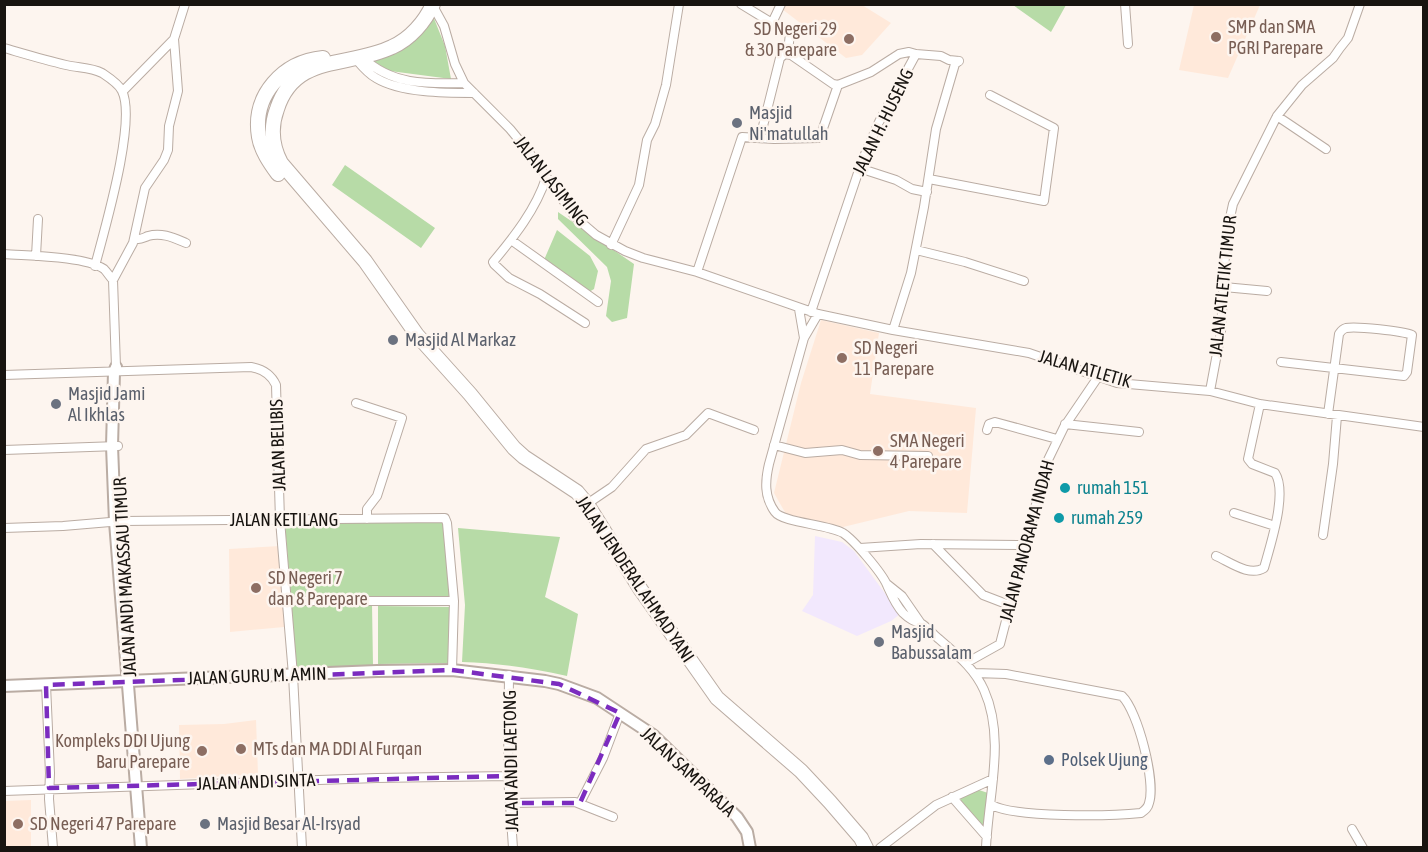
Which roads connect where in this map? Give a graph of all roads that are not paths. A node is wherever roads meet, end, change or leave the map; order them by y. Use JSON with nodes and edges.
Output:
{"nodes":[{"id":1,"x":185,"y":4,"type":"edge"},
{"id":2,"x":679,"y":4,"type":"edge"},
{"id":3,"x":741,"y":4,"type":"edge"},
{"id":4,"x":781,"y":4,"type":"edge"},
{"id":5,"x":1125,"y":4,"type":"edge"},
{"id":6,"x":1360,"y":4,"type":"edge"},
{"id":7,"x":433,"y":5,"type":"edge"},
{"id":8,"x":772,"y":23,"type":"junction"},
{"id":9,"x":174,"y":39,"type":"junction"},
{"id":10,"x":1128,"y":44,"type":"dead end"},
{"id":11,"x":4,"y":48,"type":"edge"},
{"id":12,"x":916,"y":54,"type":"junction"},
{"id":13,"x":791,"y":55,"type":"junction"},
{"id":14,"x":353,"y":58,"type":"junction"},
{"id":15,"x":464,"y":83,"type":"junction"},
{"id":16,"x":838,"y":85,"type":"junction"},
{"id":17,"x":123,"y":91,"type":"junction"},
{"id":18,"x":474,"y":93,"type":"junction"},
{"id":19,"x":990,"y":95,"type":"dead end"},
{"id":20,"x":1277,"y":116,"type":"junction"},
{"id":21,"x":760,"y":138,"type":"junction"},
{"id":22,"x":1326,"y":149,"type":"dead end"},
{"id":23,"x":859,"y":168,"type":"junction"},
{"id":24,"x":546,"y":178,"type":"junction"},
{"id":25,"x":929,"y":179,"type":"junction"},
{"id":26,"x":927,"y":192,"type":"junction"},
{"id":27,"x":38,"y":219,"type":"dead end"},
{"id":28,"x":134,"y":239,"type":"junction"},
{"id":29,"x":511,"y":240,"type":"junction"},
{"id":30,"x":186,"y":243,"type":"dead end"},
{"id":31,"x":611,"y":244,"type":"junction"},
{"id":32,"x":916,"y":250,"type":"junction"},
{"id":33,"x":4,"y":254,"type":"edge"},
{"id":34,"x":36,"y":256,"type":"junction"},
{"id":35,"x":95,"y":266,"type":"junction"},
{"id":36,"x":697,"y":272,"type":"junction"},
{"id":37,"x":113,"y":280,"type":"junction"},
{"id":38,"x":1024,"y":281,"type":"dead end"},
{"id":39,"x":1224,"y":287,"type":"junction"},
{"id":40,"x":1268,"y":291,"type":"dead end"},
{"id":41,"x":598,"y":302,"type":"dead end"},
{"id":42,"x":800,"y":309,"type":"junction"},
{"id":43,"x":815,"y":313,"type":"junction"},
{"id":44,"x":585,"y":323,"type":"dead end"},
{"id":45,"x":893,"y":330,"type":"junction"},
{"id":46,"x":804,"y":338,"type":"junction"},
{"id":47,"x":1281,"y":362,"type":"dead end"},
{"id":48,"x":1335,"y":369,"type":"junction"},
{"id":49,"x":116,"y":371,"type":"junction"},
{"id":50,"x":4,"y":375,"type":"edge"},
{"id":51,"x":1098,"y":377,"type":"junction"},
{"id":52,"x":1210,"y":391,"type":"junction"},
{"id":53,"x":356,"y":403,"type":"dead end"},
{"id":54,"x":1260,"y":404,"type":"junction"},
{"id":55,"x":1333,"y":415,"type":"junction"},
{"id":56,"x":1065,"y":424,"type":"junction"},
{"id":57,"x":1424,"y":427,"type":"edge"},
{"id":58,"x":754,"y":430,"type":"dead end"},
{"id":59,"x":987,"y":430,"type":"dead end"},
{"id":60,"x":1139,"y":432,"type":"dead end"},
{"id":61,"x":1057,"y":439,"type":"junction"},
{"id":62,"x":774,"y":445,"type":"junction"},
{"id":63,"x":115,"y":446,"type":"junction"},
{"id":64,"x":4,"y":450,"type":"edge"},
{"id":65,"x":928,"y":456,"type":"dead end"},
{"id":66,"x":587,"y":504,"type":"junction"},
{"id":67,"x":1234,"y":513,"type":"dead end"},
{"id":68,"x":367,"y":519,"type":"junction"},
{"id":69,"x":280,"y":520,"type":"junction"},
{"id":70,"x":118,"y":522,"type":"junction"},
{"id":71,"x":1275,"y":526,"type":"junction"},
{"id":72,"x":4,"y":528,"type":"edge"},
{"id":73,"x":1323,"y":535,"type":"dead end"},
{"id":74,"x":933,"y":544,"type":"junction"},
{"id":75,"x":1024,"y":545,"type":"junction"},
{"id":76,"x":860,"y":548,"type":"junction"},
{"id":77,"x":1216,"y":556,"type":"dead end"},
{"id":78,"x":288,"y":601,"type":"junction"},
{"id":79,"x":454,"y":601,"type":"junction"},
{"id":80,"x":1009,"y":605,"type":"junction"},
{"id":81,"x":966,"y":663,"type":"junction"},
{"id":82,"x":452,"y":670,"type":"junction"},
{"id":83,"x":975,"y":673,"type":"junction"},
{"id":84,"x":293,"y":675,"type":"junction"},
{"id":85,"x":509,"y":675,"type":"junction"},
{"id":86,"x":130,"y":684,"type":"junction"},
{"id":87,"x":46,"y":685,"type":"junction"},
{"id":88,"x":4,"y":686,"type":"edge"},
{"id":89,"x":620,"y":713,"type":"junction"},
{"id":90,"x":508,"y":776,"type":"junction"},
{"id":91,"x":993,"y":779,"type":"junction"},
{"id":92,"x":297,"y":781,"type":"junction"},
{"id":93,"x":137,"y":786,"type":"junction"},
{"id":94,"x":49,"y":788,"type":"junction"},
{"id":95,"x":4,"y":791,"type":"edge"},
{"id":96,"x":952,"y":797,"type":"junction"},
{"id":97,"x":510,"y":803,"type":"junction"},
{"id":98,"x":580,"y":803,"type":"junction"},
{"id":99,"x":992,"y":805,"type":"junction"},
{"id":100,"x":613,"y":817,"type":"dead end"},
{"id":101,"x":1352,"y":829,"type":"dead end"},
{"id":102,"x":987,"y":837,"type":"junction"},
{"id":103,"x":53,"y":848,"type":"edge"},
{"id":104,"x":141,"y":848,"type":"edge"},
{"id":105,"x":302,"y":848,"type":"edge"},
{"id":106,"x":513,"y":848,"type":"edge"},
{"id":107,"x":750,"y":848,"type":"edge"},
{"id":108,"x":866,"y":848,"type":"edge"},
{"id":109,"x":880,"y":848,"type":"edge"},
{"id":110,"x":986,"y":848,"type":"edge"},
{"id":111,"x":1363,"y":848,"type":"edge"}],
"edges":[{"from":1,"to":9,"type":"street"},
{"from":2,"to":31,"type":"street"},
{"from":3,"to":8,"type":"street"},
{"from":4,"to":8,"type":"street"},
{"from":5,"to":10,"type":"street"},
{"from":6,"to":20,"type":"street","name":"JALAN ATLETIK TIMUR"},
{"from":7,"to":14,"type":"highway","name":"JALAN JENDERAL AHMAD YANI"},
{"from":7,"to":15,"type":"street","name":"JALAN LASIMING"},
{"from":8,"to":13,"type":"street"},
{"from":9,"to":17,"type":"street"},
{"from":9,"to":28,"type":"street"},
{"from":11,"to":17,"type":"street"},
{"from":12,"to":16,"type":"street","name":"JALAN H. HUSENG"},
{"from":12,"to":23,"type":"street","name":"JALAN H. HUSENG"},
{"from":12,"to":25,"type":"street"},
{"from":13,"to":16,"type":"street"},
{"from":13,"to":21,"type":"street"},
{"from":14,"to":15,"type":"street"},
{"from":14,"to":18,"type":"street"},
{"from":14,"to":66,"type":"highway","name":"JALAN JENDERAL AHMAD YANI"},
{"from":15,"to":18,"type":"street","name":"JALAN LASIMING"},
{"from":16,"to":21,"type":"street"},
{"from":17,"to":35,"type":"street"},
{"from":18,"to":24,"type":"street","name":"JALAN LASIMING"},
{"from":19,"to":25,"type":"street"},
{"from":20,"to":22,"type":"street"},
{"from":20,"to":39,"type":"street","name":"JALAN ATLETIK TIMUR"},
{"from":21,"to":36,"type":"street"},
{"from":23,"to":26,"type":"street"},
{"from":23,"to":43,"type":"street","name":"JALAN H. HUSENG"},
{"from":24,"to":29,"type":"street"},
{"from":24,"to":31,"type":"street","name":"JALAN LASIMING"},
{"from":25,"to":26,"type":"street"},
{"from":26,"to":32,"type":"street"},
{"from":27,"to":34,"type":"street"},
{"from":28,"to":30,"type":"street"},
{"from":28,"to":37,"type":"street"},
{"from":29,"to":41,"type":"street"},
{"from":29,"to":44,"type":"street"},
{"from":31,"to":36,"type":"street","name":"JALAN LASIMING"},
{"from":32,"to":38,"type":"street"},
{"from":32,"to":45,"type":"street"},
{"from":33,"to":34,"type":"street"},
{"from":34,"to":35,"type":"street"},
{"from":35,"to":37,"type":"street"},
{"from":36,"to":42,"type":"street","name":"JALAN LASIMING"},
{"from":37,"to":49,"type":"street"},
{"from":39,"to":40,"type":"street"},
{"from":39,"to":52,"type":"street","name":"JALAN ATLETIK TIMUR"},
{"from":42,"to":43,"type":"street","name":"JALAN LASIMING"},
{"from":42,"to":46,"type":"street"},
{"from":43,"to":45,"type":"street","name":"JALAN ATLETIK"},
{"from":43,"to":46,"type":"street","name":"JALAN H. HUSENG"},
{"from":45,"to":51,"type":"street","name":"JALAN ATLETIK"},
{"from":46,"to":62,"type":"street"},
{"from":47,"to":48,"type":"street"},
{"from":48,"to":48,"type":"street"},
{"from":48,"to":55,"type":"street"},
{"from":49,"to":50,"type":"street","name":"JALAN BELIBIS"},
{"from":49,"to":63,"type":"main road","name":"JALAN ANDI MAKASSAU TIMUR"},
{"from":49,"to":69,"type":"street","name":"JALAN BELIBIS"},
{"from":51,"to":52,"type":"street","name":"JALAN ATLETIK"},
{"from":51,"to":56,"type":"street","name":"JALAN PANORAMA INDAH"},
{"from":52,"to":54,"type":"street","name":"JALAN ATLETIK"},
{"from":53,"to":68,"type":"street"},
{"from":54,"to":55,"type":"street","name":"JALAN ATLETIK"},
{"from":54,"to":71,"type":"street"},
{"from":55,"to":57,"type":"street","name":"JALAN ATLETIK"},
{"from":55,"to":73,"type":"street"},
{"from":56,"to":60,"type":"street"},
{"from":56,"to":61,"type":"street","name":"JALAN PANORAMA INDAH"},
{"from":58,"to":66,"type":"street"},
{"from":59,"to":61,"type":"street"},
{"from":61,"to":75,"type":"street","name":"JALAN PANORAMA INDAH"},
{"from":62,"to":65,"type":"street"},
{"from":62,"to":76,"type":"street"},
{"from":63,"to":64,"type":"street"},
{"from":63,"to":70,"type":"main road","name":"JALAN ANDI MAKASSAU TIMUR"},
{"from":66,"to":108,"type":"highway","name":"JALAN JENDERAL AHMAD YANI"},
{"from":67,"to":71,"type":"street"},
{"from":68,"to":69,"type":"street","name":"JALAN KETILANG"},
{"from":68,"to":79,"type":"street","name":"JALAN KETILANG"},
{"from":69,"to":70,"type":"street","name":"JALAN KETILANG"},
{"from":69,"to":78,"type":"street","name":"JALAN BELIBIS"},
{"from":70,"to":72,"type":"street","name":"JALAN KETILANG"},
{"from":70,"to":86,"type":"main road","name":"JALAN ANDI MAKASSAU TIMUR"},
{"from":71,"to":77,"type":"street"},
{"from":74,"to":75,"type":"street"},
{"from":74,"to":76,"type":"street"},
{"from":74,"to":80,"type":"street"},
{"from":75,"to":80,"type":"street","name":"JALAN PANORAMA INDAH"},
{"from":76,"to":81,"type":"street"},
{"from":78,"to":79,"type":"street"},
{"from":78,"to":84,"type":"street","name":"JALAN BELIBIS"},
{"from":79,"to":82,"type":"street"},
{"from":80,"to":81,"type":"street","name":"JALAN PANORAMA INDAH"},
{"from":81,"to":83,"type":"street"},
{"from":82,"to":84,"type":"main road","name":"JALAN GURU M. AMIN"},
{"from":82,"to":85,"type":"main road","name":"JALAN GURU M. AMIN"},
{"from":83,"to":91,"type":"street"},
{"from":83,"to":99,"type":"street"},
{"from":84,"to":86,"type":"main road","name":"JALAN GURU M. AMIN"},
{"from":84,"to":92,"type":"street","name":"JALAN BELIBIS"},
{"from":85,"to":89,"type":"main road","name":"JALAN SAMPARAJA"},
{"from":85,"to":90,"type":"street","name":"JALAN ANDI LAETONG"},
{"from":86,"to":87,"type":"main road","name":"JALAN GURU M. AMIN"},
{"from":86,"to":93,"type":"main road","name":"JALAN ANDI MAKASSAU TIMUR"},
{"from":87,"to":88,"type":"main road","name":"JALAN GURU M. AMIN"},
{"from":87,"to":94,"type":"street"},
{"from":89,"to":98,"type":"street"},
{"from":89,"to":107,"type":"main road","name":"JALAN SAMPARAJA"},
{"from":90,"to":92,"type":"street","name":"JALAN ANDI SINTA"},
{"from":90,"to":97,"type":"street","name":"JALAN ANDI LAETONG"},
{"from":91,"to":96,"type":"street"},
{"from":91,"to":99,"type":"street"},
{"from":92,"to":93,"type":"street","name":"JALAN ANDI SINTA"},
{"from":92,"to":105,"type":"street","name":"JALAN BELIBIS"},
{"from":93,"to":94,"type":"street","name":"JALAN ANDI SINTA"},
{"from":93,"to":104,"type":"main road","name":"JALAN ANDI MAKASSAU TIMUR"},
{"from":94,"to":95,"type":"street","name":"JALAN ANDI SINTA"},
{"from":94,"to":103,"type":"street"},
{"from":96,"to":102,"type":"street"},
{"from":96,"to":109,"type":"street"},
{"from":97,"to":98,"type":"street"},
{"from":97,"to":106,"type":"street","name":"JALAN ANDI LAETONG"},
{"from":98,"to":100,"type":"street"},
{"from":99,"to":102,"type":"street"},
{"from":101,"to":111,"type":"street"},
{"from":102,"to":110,"type":"street"}]}
